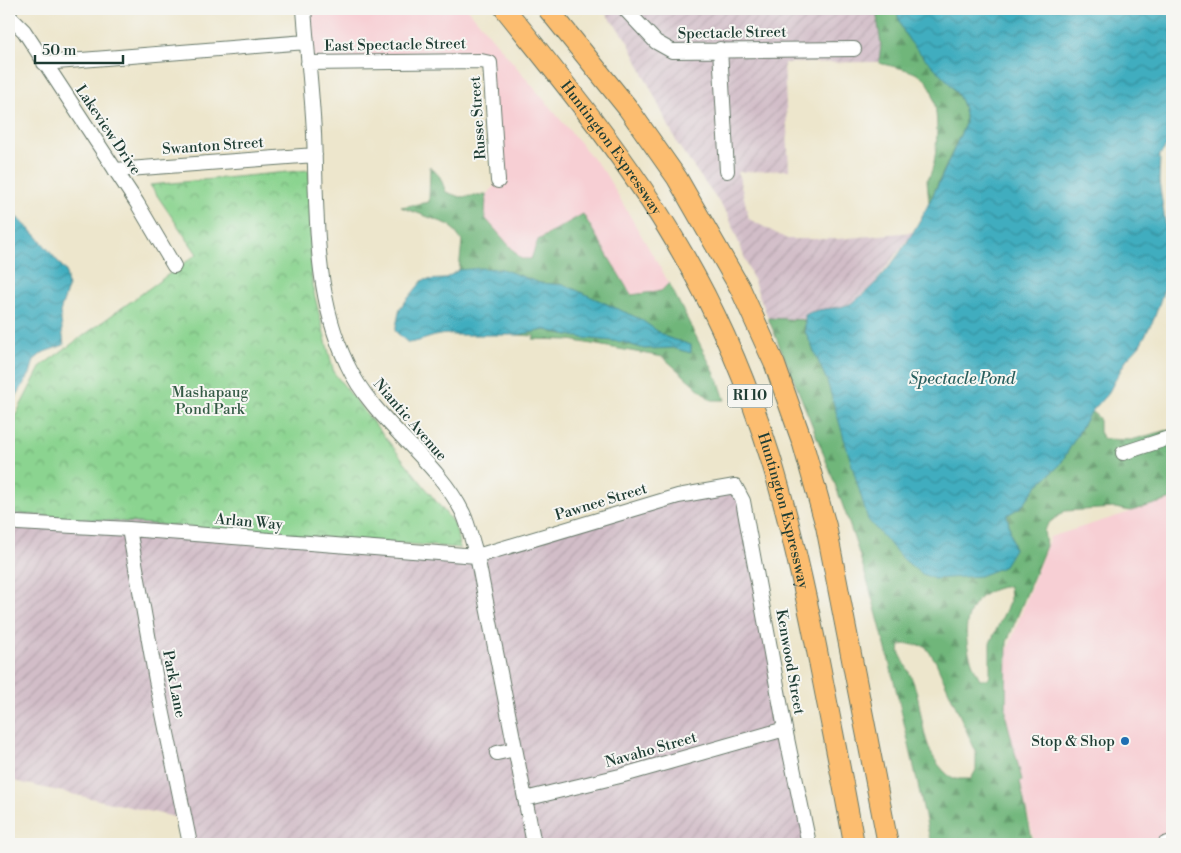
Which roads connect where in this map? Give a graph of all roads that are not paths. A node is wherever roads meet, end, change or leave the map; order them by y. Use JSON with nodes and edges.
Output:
{"nodes":[{"id":1,"x":304,"y":9,"type":"edge"},
{"id":2,"x":505,"y":9,"type":"edge"},
{"id":3,"x":548,"y":9,"type":"edge"},
{"id":4,"x":626,"y":9,"type":"edge"},
{"id":5,"x":9,"y":16,"type":"edge"},
{"id":6,"x":306,"y":42,"type":"junction"},
{"id":7,"x":854,"y":48,"type":"dead end"},
{"id":8,"x":720,"y":49,"type":"junction"},
{"id":9,"x":482,"y":61,"type":"joint"},
{"id":10,"x":44,"y":63,"type":"junction"},
{"id":11,"x":308,"y":63,"type":"junction"},
{"id":12,"x":314,"y":155,"type":"junction"},
{"id":13,"x":115,"y":170,"type":"junction"},
{"id":14,"x":727,"y":172,"type":"dead end"},
{"id":15,"x":498,"y":181,"type":"dead end"},
{"id":16,"x":174,"y":266,"type":"dead end"},
{"id":17,"x":1172,"y":438,"type":"edge"},
{"id":18,"x":1122,"y":453,"type":"dead end"},
{"id":19,"x":735,"y":486,"type":"joint"},
{"id":20,"x":18,"y":523,"type":"dead end"},
{"id":21,"x":129,"y":529,"type":"junction"},
{"id":22,"x":477,"y":556,"type":"junction"},
{"id":23,"x":856,"y":672,"type":"junction"},
{"id":24,"x":785,"y":729,"type":"junction"},
{"id":25,"x":515,"y":749,"type":"junction"},
{"id":26,"x":497,"y":753,"type":"dead end"},
{"id":27,"x":525,"y":799,"type":"junction"},
{"id":28,"x":1172,"y":842,"type":"edge"},
{"id":29,"x":190,"y":844,"type":"edge"},
{"id":30,"x":534,"y":844,"type":"edge"},
{"id":31,"x":809,"y":844,"type":"edge"},
{"id":32,"x":854,"y":844,"type":"edge"},
{"id":33,"x":888,"y":844,"type":"edge"},
{"id":34,"x":902,"y":844,"type":"edge"},
{"id":35,"x":1165,"y":844,"type":"edge"}],
"edges":[{"from":1,"to":6,"type":"street","name":"Niantic Avenue"},
{"from":2,"to":32,"type":"highway","name":"Huntington Expressway","number":"RI 10"},
{"from":3,"to":23,"type":"highway","number":"RI 10"},
{"from":4,"to":8,"type":"street","name":"Spectacle Street"},
{"from":5,"to":10,"type":"street","name":"Lakeview Drive"},
{"from":6,"to":10,"type":"street"},
{"from":6,"to":11,"type":"street","name":"Niantic Avenue"},
{"from":7,"to":8,"type":"street","name":"Spectacle Street"},
{"from":8,"to":14,"type":"street"},
{"from":9,"to":11,"type":"street","name":"East Spectacle Street"},
{"from":9,"to":15,"type":"street","name":"Russe Street"},
{"from":10,"to":13,"type":"street","name":"Lakeview Drive"},
{"from":11,"to":12,"type":"street","name":"Niantic Avenue"},
{"from":12,"to":13,"type":"street","name":"Swanton Street"},
{"from":12,"to":22,"type":"street","name":"Niantic Avenue"},
{"from":13,"to":16,"type":"street","name":"Lakeview Drive"},
{"from":17,"to":18,"type":"street"},
{"from":19,"to":22,"type":"street","name":"Pawnee Street"},
{"from":19,"to":24,"type":"street","name":"Kenwood Street"},
{"from":20,"to":21,"type":"street","name":"Arlan Way"},
{"from":21,"to":22,"type":"street","name":"Arlan Way"},
{"from":21,"to":29,"type":"street","name":"Park Lane"},
{"from":22,"to":25,"type":"street","name":"Niantic Avenue"},
{"from":23,"to":33,"type":"highway","number":"RI 10"},
{"from":23,"to":34,"type":"highway"},
{"from":24,"to":27,"type":"street","name":"Navaho Street"},
{"from":24,"to":31,"type":"street","name":"Kenwood Street"},
{"from":25,"to":26,"type":"street"},
{"from":25,"to":27,"type":"street","name":"Niantic Avenue"},
{"from":27,"to":30,"type":"street","name":"Niantic Avenue"},
{"from":28,"to":35,"type":"street"}]}
